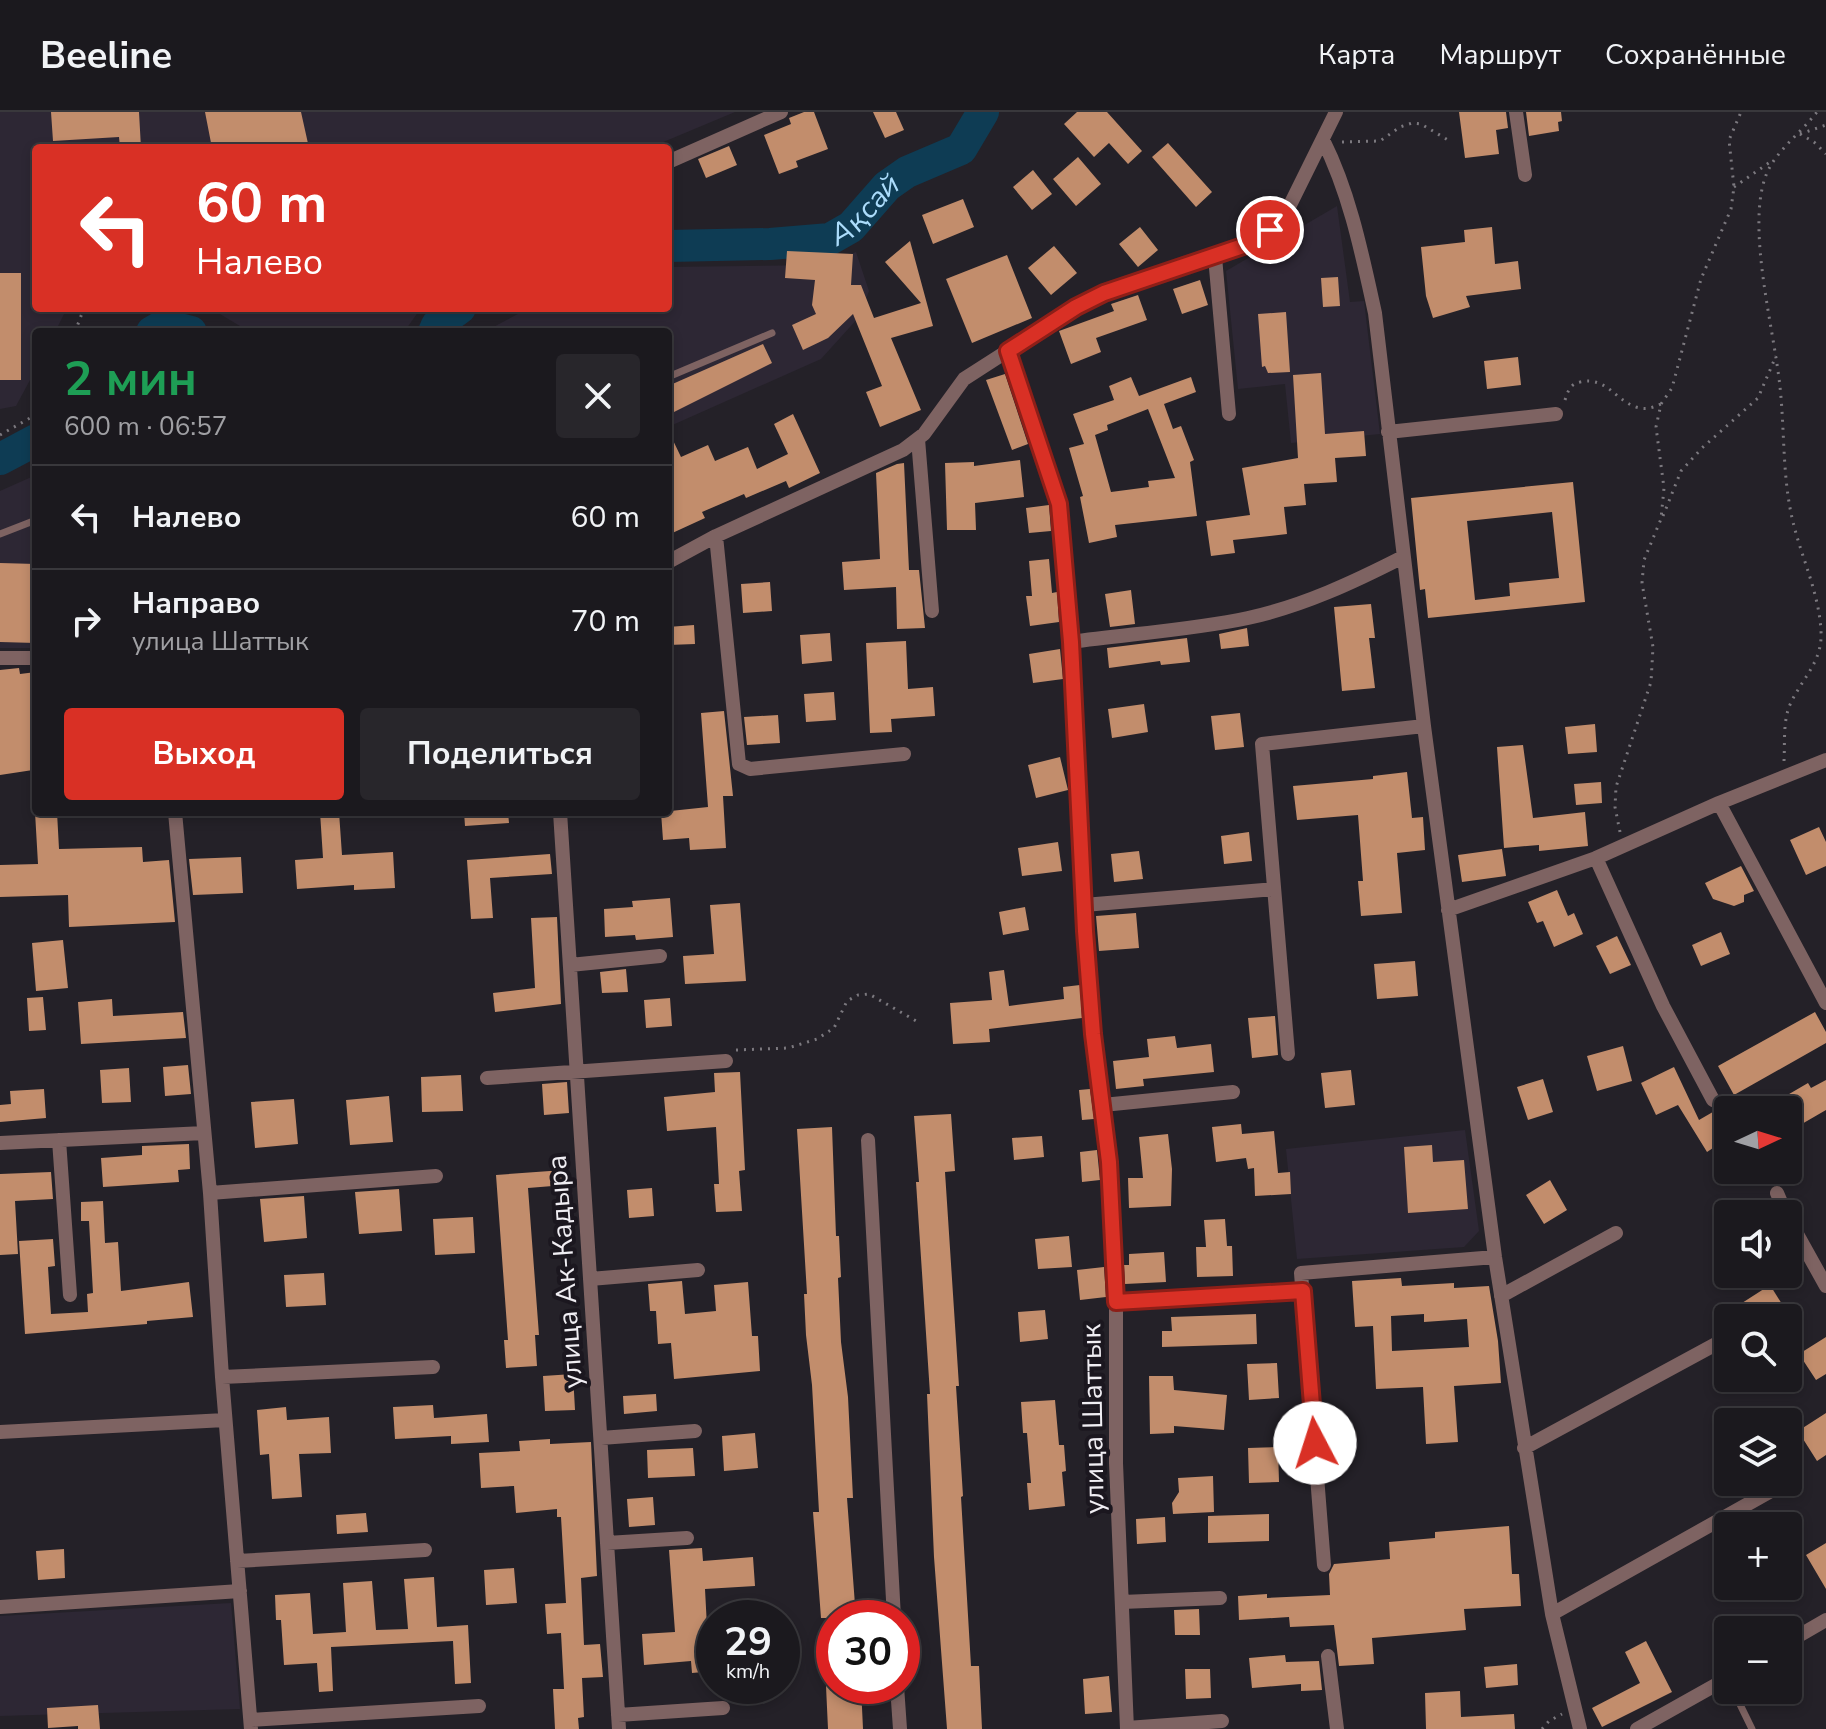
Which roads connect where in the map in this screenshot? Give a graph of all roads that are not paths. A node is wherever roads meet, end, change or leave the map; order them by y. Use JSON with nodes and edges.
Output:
{"nodes":[{"id":1,"x":781,"y":112,"type":"edge"},
{"id":2,"x":1336,"y":112,"type":"edge"},
{"id":3,"x":1516,"y":112,"type":"edge"},
{"id":4,"x":1323,"y":140,"type":"junction"},
{"id":5,"x":672,"y":160,"type":"edge"},
{"id":6,"x":1525,"y":175,"type":"dead end"},
{"id":7,"x":1215,"y":257,"type":"junction"},
{"id":8,"x":772,"y":333,"type":"dead end"},
{"id":9,"x":1008,"y":351,"type":"junction"},
{"id":10,"x":672,"y":375,"type":"edge"},
{"id":11,"x":1229,"y":414,"type":"dead end"},
{"id":12,"x":1556,"y":414,"type":"road end"},
{"id":13,"x":1388,"y":432,"type":"junction"},
{"id":14,"x":918,"y":439,"type":"junction"},
{"id":15,"x":32,"y":522,"type":"edge"},
{"id":16,"x":0,"y":534,"type":"edge"},
{"id":17,"x":716,"y":536,"type":"junction"},
{"id":18,"x":1403,"y":557,"type":"junction"},
{"id":19,"x":672,"y":560,"type":"edge"},
{"id":20,"x":932,"y":611,"type":"dead end"},
{"id":21,"x":1071,"y":642,"type":"junction"},
{"id":22,"x":0,"y":658,"type":"edge"},
{"id":23,"x":32,"y":658,"type":"edge"},
{"id":24,"x":1424,"y":726,"type":"junction"},
{"id":25,"x":904,"y":754,"type":"dead end"},
{"id":26,"x":1826,"y":760,"type":"edge"},
{"id":27,"x":1719,"y":803,"type":"junction"},
{"id":28,"x":175,"y":816,"type":"edge"},
{"id":29,"x":560,"y":816,"type":"edge"},
{"id":30,"x":1596,"y":858,"type":"junction"},
{"id":31,"x":1274,"y":889,"type":"junction"},
{"id":32,"x":1084,"y":905,"type":"junction"},
{"id":33,"x":1448,"y":910,"type":"junction"},
{"id":34,"x":660,"y":956,"type":"dead end"},
{"id":35,"x":570,"y":965,"type":"junction"},
{"id":36,"x":1826,"y":1003,"type":"edge"},
{"id":37,"x":1288,"y":1054,"type":"dead end"},
{"id":38,"x":726,"y":1061,"type":"road end"},
{"id":39,"x":577,"y":1073,"type":"junction"},
{"id":40,"x":487,"y":1078,"type":"dead end"},
{"id":41,"x":1233,"y":1092,"type":"dead end"},
{"id":42,"x":1713,"y":1100,"type":"dead end"},
{"id":43,"x":1103,"y":1105,"type":"junction"},
{"id":44,"x":204,"y":1133,"type":"junction"},
{"id":45,"x":59,"y":1140,"type":"junction"},
{"id":46,"x":868,"y":1140,"type":"dead end"},
{"id":47,"x":0,"y":1143,"type":"edge"},
{"id":48,"x":436,"y":1176,"type":"dead end"},
{"id":49,"x":210,"y":1193,"type":"junction"},
{"id":50,"x":1777,"y":1193,"type":"dead end"},
{"id":51,"x":1780,"y":1200,"type":"edge"},
{"id":52,"x":1616,"y":1233,"type":"dead end"},
{"id":53,"x":1802,"y":1241,"type":"edge"},
{"id":54,"x":1495,"y":1257,"type":"junction"},
{"id":55,"x":698,"y":1270,"type":"dead end"},
{"id":56,"x":1824,"y":1277,"type":"edge"},
{"id":57,"x":590,"y":1279,"type":"junction"},
{"id":58,"x":1303,"y":1291,"type":"junction"},
{"id":59,"x":70,"y":1295,"type":"dead end"},
{"id":60,"x":1501,"y":1296,"type":"junction"},
{"id":61,"x":1116,"y":1302,"type":"junction"},
{"id":62,"x":1714,"y":1345,"type":"edge"},
{"id":63,"x":433,"y":1367,"type":"dead end"},
{"id":64,"x":222,"y":1377,"type":"junction"},
{"id":65,"x":225,"y":1420,"type":"junction"},
{"id":66,"x":695,"y":1431,"type":"dead end"},
{"id":67,"x":0,"y":1432,"type":"edge"},
{"id":68,"x":601,"y":1438,"type":"junction"},
{"id":69,"x":1524,"y":1448,"type":"junction"},
{"id":70,"x":1763,"y":1496,"type":"edge"},
{"id":71,"x":687,"y":1538,"type":"dead end"},
{"id":72,"x":607,"y":1543,"type":"junction"},
{"id":73,"x":425,"y":1550,"type":"dead end"},
{"id":74,"x":237,"y":1561,"type":"junction"},
{"id":75,"x":1324,"y":1565,"type":"dead end"},
{"id":76,"x":240,"y":1591,"type":"junction"},
{"id":77,"x":1220,"y":1598,"type":"dead end"},
{"id":78,"x":893,"y":1600,"type":"edge"},
{"id":79,"x":1122,"y":1602,"type":"junction"},
{"id":80,"x":0,"y":1607,"type":"edge"},
{"id":81,"x":1552,"y":1614,"type":"junction"},
{"id":82,"x":1826,"y":1620,"type":"edge"},
{"id":83,"x":1802,"y":1634,"type":"edge"},
{"id":84,"x":1328,"y":1656,"type":"dead end"},
{"id":85,"x":1714,"y":1686,"type":"edge"},
{"id":86,"x":898,"y":1704,"type":"edge"},
{"id":87,"x":1740,"y":1704,"type":"edge"},
{"id":88,"x":479,"y":1706,"type":"dead end"},
{"id":89,"x":723,"y":1708,"type":"dead end"},
{"id":90,"x":1222,"y":1721,"type":"dead end"},
{"id":91,"x":619,"y":1722,"type":"edge"},
{"id":92,"x":251,"y":1724,"type":"edge"},
{"id":93,"x":900,"y":1729,"type":"edge"},
{"id":94,"x":1127,"y":1729,"type":"edge"},
{"id":95,"x":1337,"y":1729,"type":"edge"},
{"id":96,"x":1580,"y":1729,"type":"edge"},
{"id":97,"x":1637,"y":1729,"type":"edge"},
{"id":98,"x":1752,"y":1729,"type":"edge"}],
"edges":[{"from":1,"to":5,"type":"street"},
{"from":2,"to":4,"type":"street"},
{"from":3,"to":6,"type":"street"},
{"from":4,"to":7,"type":"street"},
{"from":4,"to":13,"type":"street"},
{"from":7,"to":9,"type":"street"},
{"from":7,"to":11,"type":"street"},
{"from":8,"to":10,"type":"lane"},
{"from":9,"to":14,"type":"street"},
{"from":9,"to":21,"type":"street","name":"улица Шаттык"},
{"from":12,"to":13,"type":"street"},
{"from":13,"to":18,"type":"street"},
{"from":14,"to":17,"type":"street"},
{"from":14,"to":20,"type":"street"},
{"from":15,"to":16,"type":"lane"},
{"from":17,"to":19,"type":"street"},
{"from":17,"to":25,"type":"street"},
{"from":18,"to":21,"type":"street"},
{"from":18,"to":24,"type":"street"},
{"from":21,"to":32,"type":"street","name":"улица Шаттык"},
{"from":22,"to":23,"type":"street"},
{"from":24,"to":31,"type":"street"},
{"from":24,"to":33,"type":"street"},
{"from":26,"to":27,"type":"street"},
{"from":27,"to":30,"type":"street"},
{"from":27,"to":36,"type":"street"},
{"from":28,"to":44,"type":"street"},
{"from":29,"to":35,"type":"street","name":"улица Ак-Кадыра"},
{"from":30,"to":33,"type":"street"},
{"from":30,"to":42,"type":"street"},
{"from":31,"to":32,"type":"street"},
{"from":31,"to":37,"type":"street"},
{"from":32,"to":43,"type":"street","name":"улица Шаттык"},
{"from":33,"to":54,"type":"street"},
{"from":34,"to":35,"type":"street"},
{"from":35,"to":39,"type":"street","name":"улица Ак-Кадыра"},
{"from":38,"to":39,"type":"street"},
{"from":39,"to":40,"type":"street"},
{"from":39,"to":57,"type":"street","name":"улица Ак-Кадыра"},
{"from":41,"to":43,"type":"street"},
{"from":43,"to":61,"type":"street","name":"улица Шаттык"},
{"from":44,"to":45,"type":"street"},
{"from":44,"to":49,"type":"street"},
{"from":45,"to":47,"type":"street"},
{"from":45,"to":59,"type":"street"},
{"from":46,"to":78,"type":"street"},
{"from":48,"to":49,"type":"street"},
{"from":49,"to":64,"type":"street"},
{"from":50,"to":51,"type":"street"},
{"from":52,"to":60,"type":"street"},
{"from":53,"to":56,"type":"street"},
{"from":54,"to":58,"type":"street"},
{"from":54,"to":60,"type":"street"},
{"from":55,"to":57,"type":"street"},
{"from":57,"to":68,"type":"street","name":"улица Ак-Кадыра"},
{"from":58,"to":61,"type":"street"},
{"from":58,"to":75,"type":"street"},
{"from":60,"to":69,"type":"street"},
{"from":61,"to":79,"type":"street","name":"улица Шаттык"},
{"from":62,"to":69,"type":"street"},
{"from":63,"to":64,"type":"street"},
{"from":64,"to":65,"type":"street"},
{"from":65,"to":67,"type":"street"},
{"from":65,"to":74,"type":"street"},
{"from":66,"to":68,"type":"street"},
{"from":68,"to":72,"type":"street","name":"улица Ак-Кадыра"},
{"from":69,"to":81,"type":"street"},
{"from":70,"to":81,"type":"street"},
{"from":71,"to":72,"type":"street"},
{"from":72,"to":91,"type":"street","name":"улица Ак-Кадыра"},
{"from":73,"to":74,"type":"street"},
{"from":74,"to":76,"type":"street"},
{"from":76,"to":80,"type":"street"},
{"from":76,"to":92,"type":"street"},
{"from":77,"to":79,"type":"street"},
{"from":79,"to":94,"type":"street","name":"улица Шаттык"},
{"from":81,"to":96,"type":"street"},
{"from":82,"to":83,"type":"street"},
{"from":84,"to":95,"type":"street"},
{"from":85,"to":97,"type":"street"},
{"from":86,"to":93,"type":"street"},
{"from":87,"to":98,"type":"lane"},
{"from":88,"to":92,"type":"street"},
{"from":89,"to":91,"type":"street"},
{"from":90,"to":94,"type":"street"}]}
